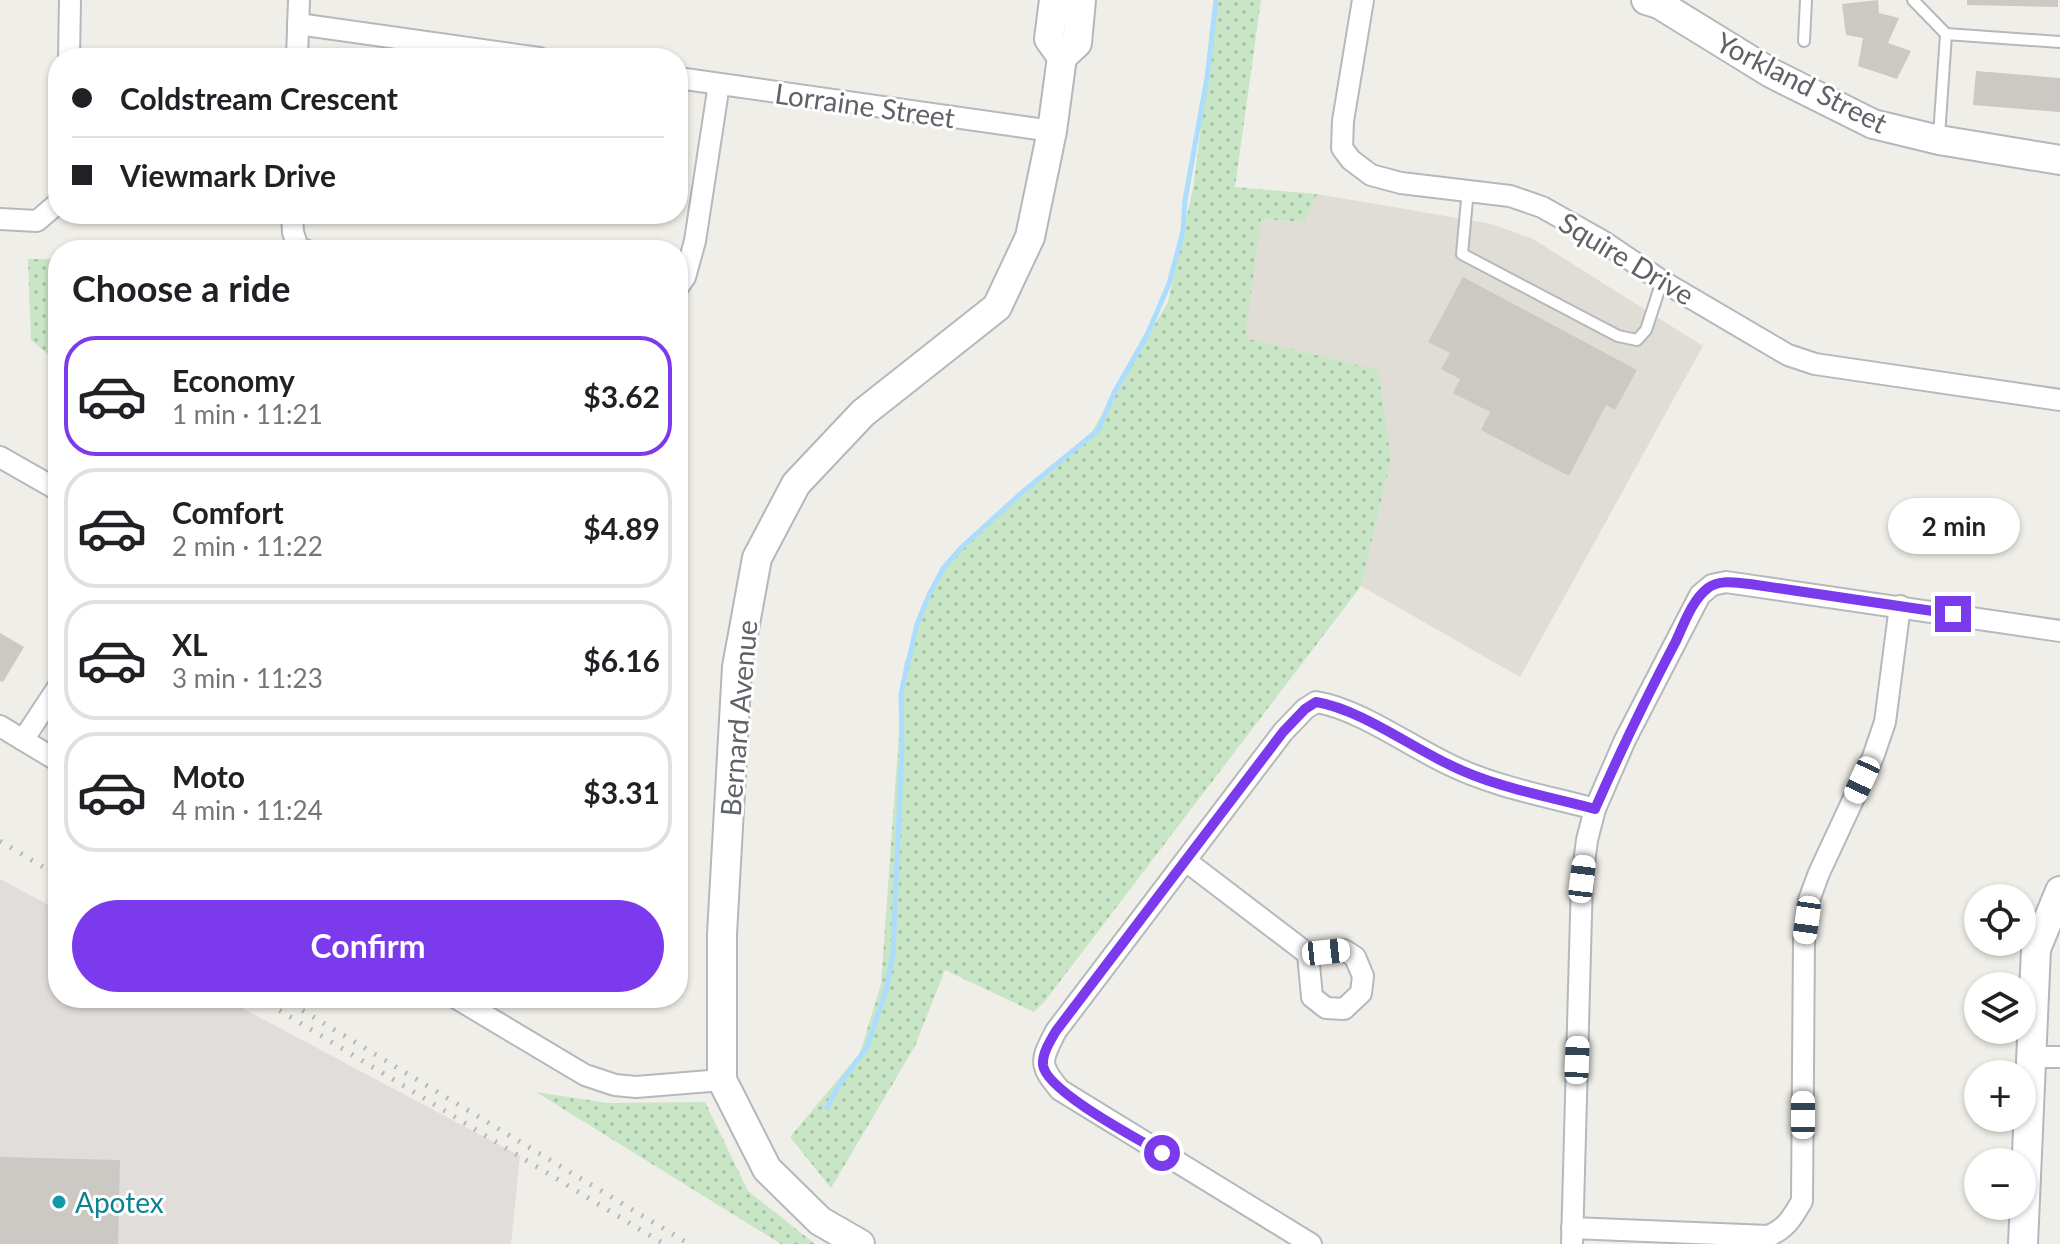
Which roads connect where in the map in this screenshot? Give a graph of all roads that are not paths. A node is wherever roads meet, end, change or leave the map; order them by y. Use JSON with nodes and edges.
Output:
{"nodes":[{"id":1,"x":70,"y":0,"type":"edge"},
{"id":2,"x":299,"y":0,"type":"edge"},
{"id":3,"x":1054,"y":0,"type":"edge"},
{"id":4,"x":1081,"y":0,"type":"edge"},
{"id":5,"x":1363,"y":0,"type":"edge"},
{"id":6,"x":1806,"y":0,"type":"edge"},
{"id":7,"x":1913,"y":0,"type":"edge"},
{"id":8,"x":1656,"y":1,"type":"edge"},
{"id":9,"x":298,"y":24,"type":"junction"},
{"id":10,"x":1946,"y":34,"type":"junction"},
{"id":11,"x":1804,"y":41,"type":"dead end"},
{"id":12,"x":2060,"y":42,"type":"edge"},
{"id":13,"x":69,"y":48,"type":"edge"},
{"id":14,"x":297,"y":48,"type":"edge"},
{"id":15,"x":468,"y":48,"type":"edge"},
{"id":16,"x":1062,"y":57,"type":"junction"},
{"id":17,"x":688,"y":79,"type":"edge"},
{"id":18,"x":719,"y":84,"type":"junction"},
{"id":19,"x":1052,"y":131,"type":"junction"},
{"id":20,"x":1939,"y":140,"type":"junction"},
{"id":21,"x":2060,"y":160,"type":"edge"},
{"id":22,"x":1468,"y":189,"type":"junction"},
{"id":23,"x":48,"y":212,"type":"edge"},
{"id":24,"x":0,"y":219,"type":"edge"},
{"id":25,"x":688,"y":268,"type":"edge"},
{"id":26,"x":1662,"y":281,"type":"junction"},
{"id":27,"x":2060,"y":400,"type":"edge"},
{"id":28,"x":0,"y":457,"type":"edge"},
{"id":29,"x":48,"y":484,"type":"edge"},
{"id":30,"x":1900,"y":606,"type":"junction"},
{"id":31,"x":2060,"y":631,"type":"edge"},
{"id":32,"x":48,"y":702,"type":"edge"},
{"id":33,"x":0,"y":726,"type":"edge"},
{"id":34,"x":23,"y":740,"type":"junction"},
{"id":35,"x":48,"y":755,"type":"edge"},
{"id":36,"x":1595,"y":809,"type":"junction"},
{"id":37,"x":1186,"y":861,"type":"junction"},
{"id":38,"x":2060,"y":891,"type":"edge"},
{"id":39,"x":1308,"y":954,"type":"dead end"},
{"id":40,"x":473,"y":1008,"type":"edge"},
{"id":41,"x":2031,"y":1057,"type":"junction"},
{"id":42,"x":2060,"y":1057,"type":"edge"},
{"id":43,"x":722,"y":1080,"type":"junction"},
{"id":44,"x":1572,"y":1236,"type":"edge"},
{"id":45,"x":860,"y":1244,"type":"edge"},
{"id":46,"x":1311,"y":1244,"type":"edge"},
{"id":47,"x":2023,"y":1244,"type":"edge"}],
"edges":[{"from":1,"to":13,"type":"street"},
{"from":2,"to":9,"type":"street"},
{"from":3,"to":16,"type":"street","name":"Bernard Avenue"},
{"from":4,"to":16,"type":"street","name":"Bernard Avenue"},
{"from":5,"to":22,"type":"street","name":"Squire Drive"},
{"from":6,"to":11,"type":"lane"},
{"from":7,"to":10,"type":"lane"},
{"from":8,"to":20,"type":"street","name":"Yorkland Street"},
{"from":9,"to":14,"type":"street"},
{"from":9,"to":15,"type":"street"},
{"from":10,"to":12,"type":"lane"},
{"from":10,"to":20,"type":"lane"},
{"from":16,"to":19,"type":"street","name":"Bernard Avenue"},
{"from":17,"to":18,"type":"street","name":"Lorraine Street"},
{"from":18,"to":19,"type":"street","name":"Lorraine Street"},
{"from":18,"to":25,"type":"street"},
{"from":19,"to":43,"type":"street","name":"Bernard Avenue"},
{"from":20,"to":21,"type":"street","name":"Yorkland Street"},
{"from":22,"to":26,"type":"street","name":"Squire Drive"},
{"from":22,"to":26,"type":"lane"},
{"from":23,"to":24,"type":"street"},
{"from":26,"to":27,"type":"street","name":"Squire Drive"},
{"from":28,"to":29,"type":"street"},
{"from":30,"to":31,"type":"street"},
{"from":30,"to":36,"type":"street"},
{"from":30,"to":44,"type":"street"},
{"from":32,"to":34,"type":"street"},
{"from":33,"to":34,"type":"street"},
{"from":34,"to":35,"type":"street"},
{"from":36,"to":37,"type":"street"},
{"from":36,"to":44,"type":"street"},
{"from":37,"to":39,"type":"street"},
{"from":37,"to":46,"type":"street"},
{"from":38,"to":41,"type":"street"},
{"from":40,"to":43,"type":"street"},
{"from":41,"to":42,"type":"street"},
{"from":41,"to":47,"type":"street"},
{"from":43,"to":45,"type":"street","name":"Bernard Avenue"}]}
